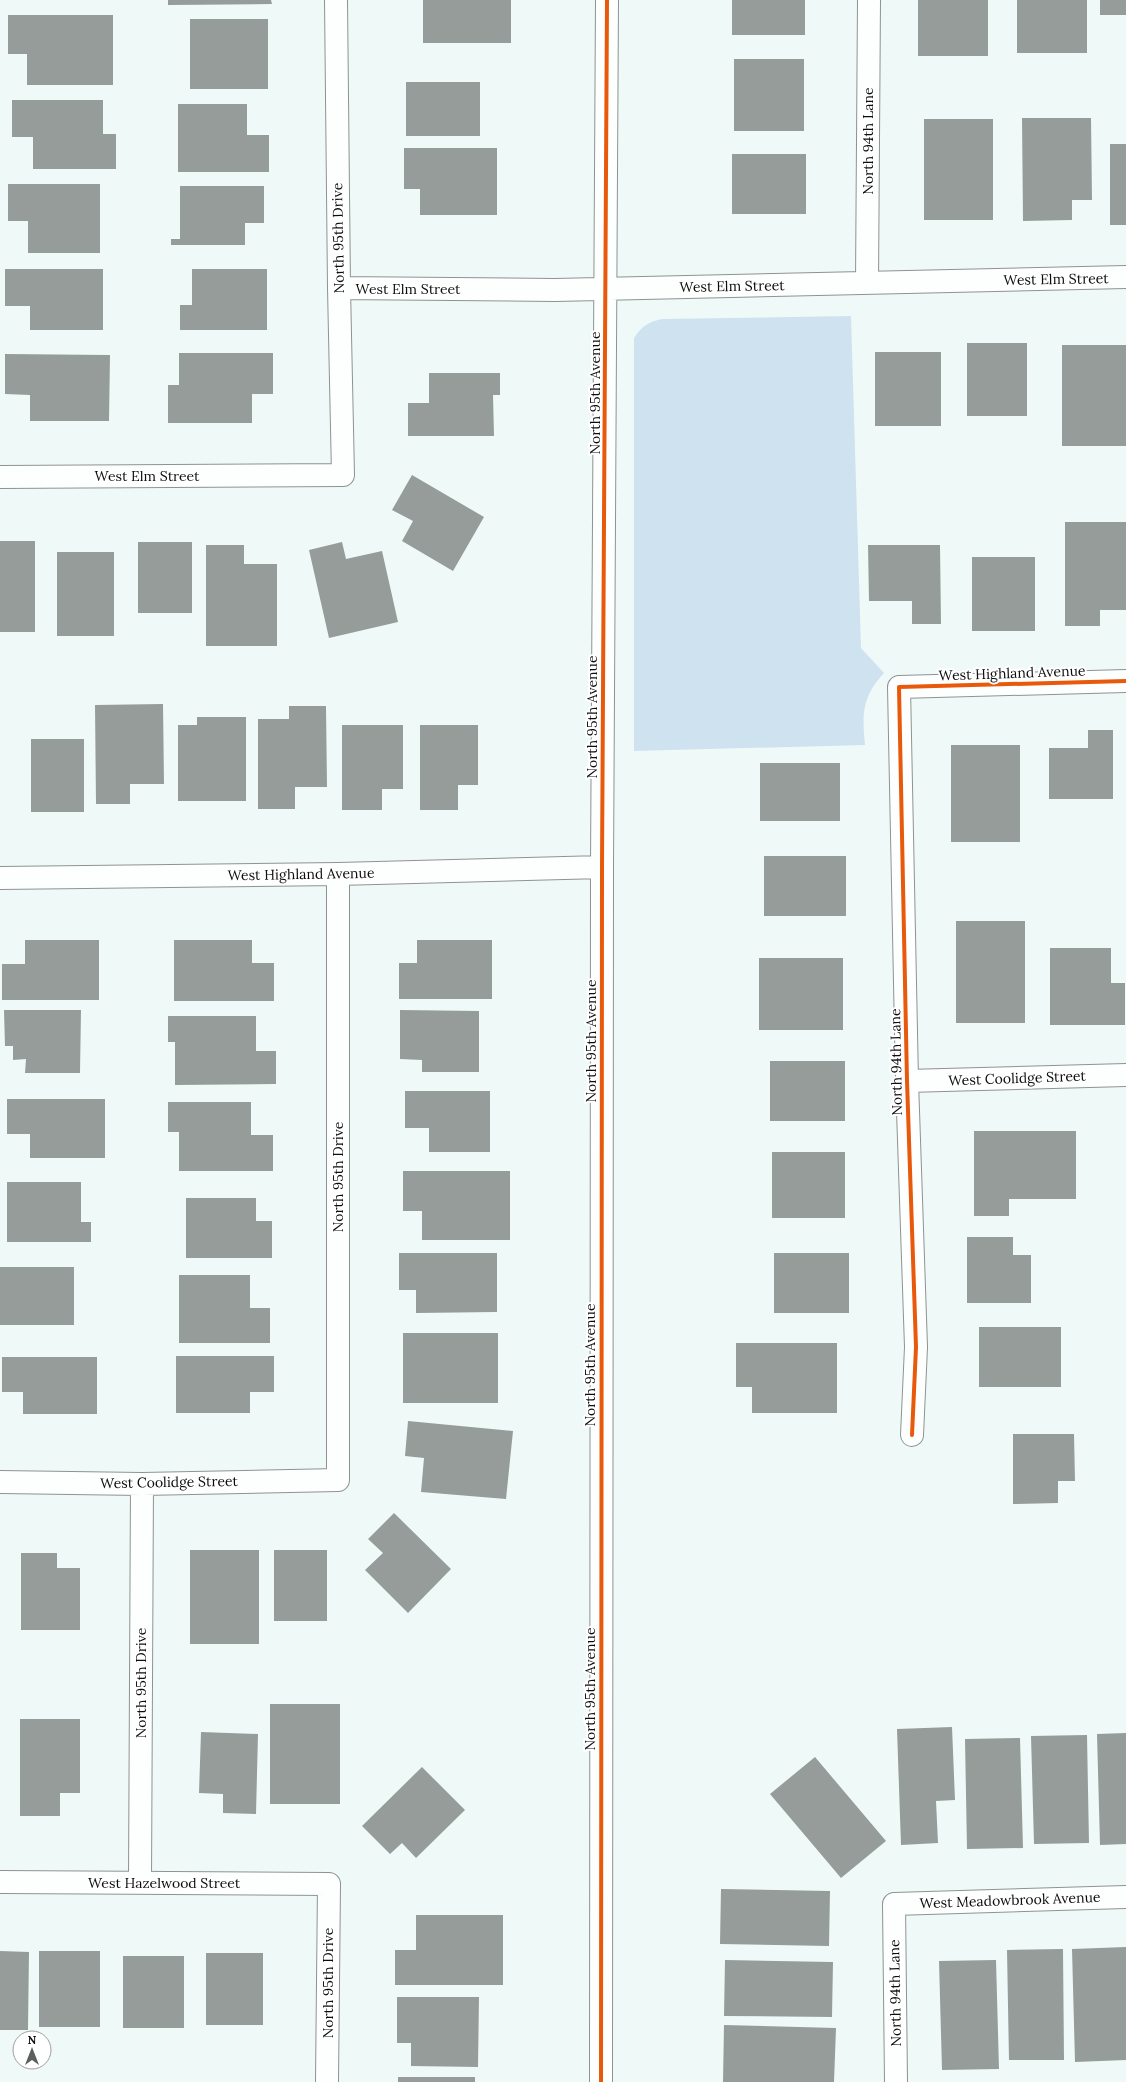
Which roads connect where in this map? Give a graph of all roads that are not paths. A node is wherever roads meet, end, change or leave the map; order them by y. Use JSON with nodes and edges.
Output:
{"nodes":[{"id":1,"x":336,"y":0,"type":"edge"},
{"id":2,"x":606,"y":0,"type":"edge"},
{"id":3,"x":869,"y":0,"type":"edge"},
{"id":4,"x":1126,"y":277,"type":"edge"},
{"id":5,"x":867,"y":283,"type":"junction"},
{"id":6,"x":339,"y":288,"type":"junction"},
{"id":7,"x":606,"y":289,"type":"junction"},
{"id":8,"x":343,"y":475,"type":"joint"},
{"id":9,"x":0,"y":477,"type":"edge"},
{"id":10,"x":1126,"y":681,"type":"edge"},
{"id":11,"x":898,"y":687,"type":"joint"},
{"id":12,"x":602,"y":867,"type":"junction"},
{"id":13,"x":338,"y":874,"type":"junction"},
{"id":14,"x":0,"y":878,"type":"edge"},
{"id":15,"x":1126,"y":1075,"type":"edge"},
{"id":16,"x":907,"y":1081,"type":"junction"},
{"id":17,"x":912,"y":1435,"type":"dead end"},
{"id":18,"x":338,"y":1480,"type":"joint"},
{"id":19,"x":0,"y":1482,"type":"edge"},
{"id":20,"x":142,"y":1484,"type":"junction"},
{"id":21,"x":0,"y":1882,"type":"edge"},
{"id":22,"x":140,"y":1882,"type":"junction"},
{"id":23,"x":328,"y":1884,"type":"joint"},
{"id":24,"x":1126,"y":1897,"type":"edge"},
{"id":25,"x":894,"y":1904,"type":"joint"},
{"id":26,"x":327,"y":2082,"type":"edge"},
{"id":27,"x":601,"y":2082,"type":"edge"},
{"id":28,"x":896,"y":2082,"type":"edge"}],
"edges":[{"from":1,"to":6,"type":"street","name":"North 95th Drive"},
{"from":2,"to":7,"type":"street","name":"North 95th Avenue"},
{"from":3,"to":5,"type":"street","name":"North 94th Lane"},
{"from":4,"to":5,"type":"street","name":"West Elm Street"},
{"from":5,"to":7,"type":"street","name":"West Elm Street"},
{"from":6,"to":7,"type":"street","name":"West Elm Street"},
{"from":6,"to":8,"type":"street","name":"North 95th Drive"},
{"from":7,"to":12,"type":"street","name":"North 95th Avenue"},
{"from":8,"to":9,"type":"street","name":"West Elm Street"},
{"from":10,"to":11,"type":"street","name":"West Highland Avenue"},
{"from":11,"to":16,"type":"street","name":"North 94th Lane"},
{"from":12,"to":13,"type":"street","name":"West Highland Avenue"},
{"from":12,"to":27,"type":"street","name":"North 95th Avenue"},
{"from":13,"to":14,"type":"street","name":"West Highland Avenue"},
{"from":13,"to":18,"type":"street","name":"North 95th Drive"},
{"from":15,"to":16,"type":"street","name":"West Coolidge Street"},
{"from":16,"to":17,"type":"street","name":"North 94th Lane"},
{"from":18,"to":20,"type":"street","name":"West Coolidge Street"},
{"from":19,"to":20,"type":"street","name":"West Coolidge Street"},
{"from":20,"to":22,"type":"street","name":"North 95th Drive"},
{"from":21,"to":22,"type":"street","name":"West Hazelwood Street"},
{"from":22,"to":23,"type":"street","name":"West Hazelwood Street"},
{"from":23,"to":26,"type":"street","name":"North 95th Drive"},
{"from":24,"to":25,"type":"street","name":"West Meadowbrook Avenue"},
{"from":25,"to":28,"type":"street","name":"North 94th Lane"}]}
